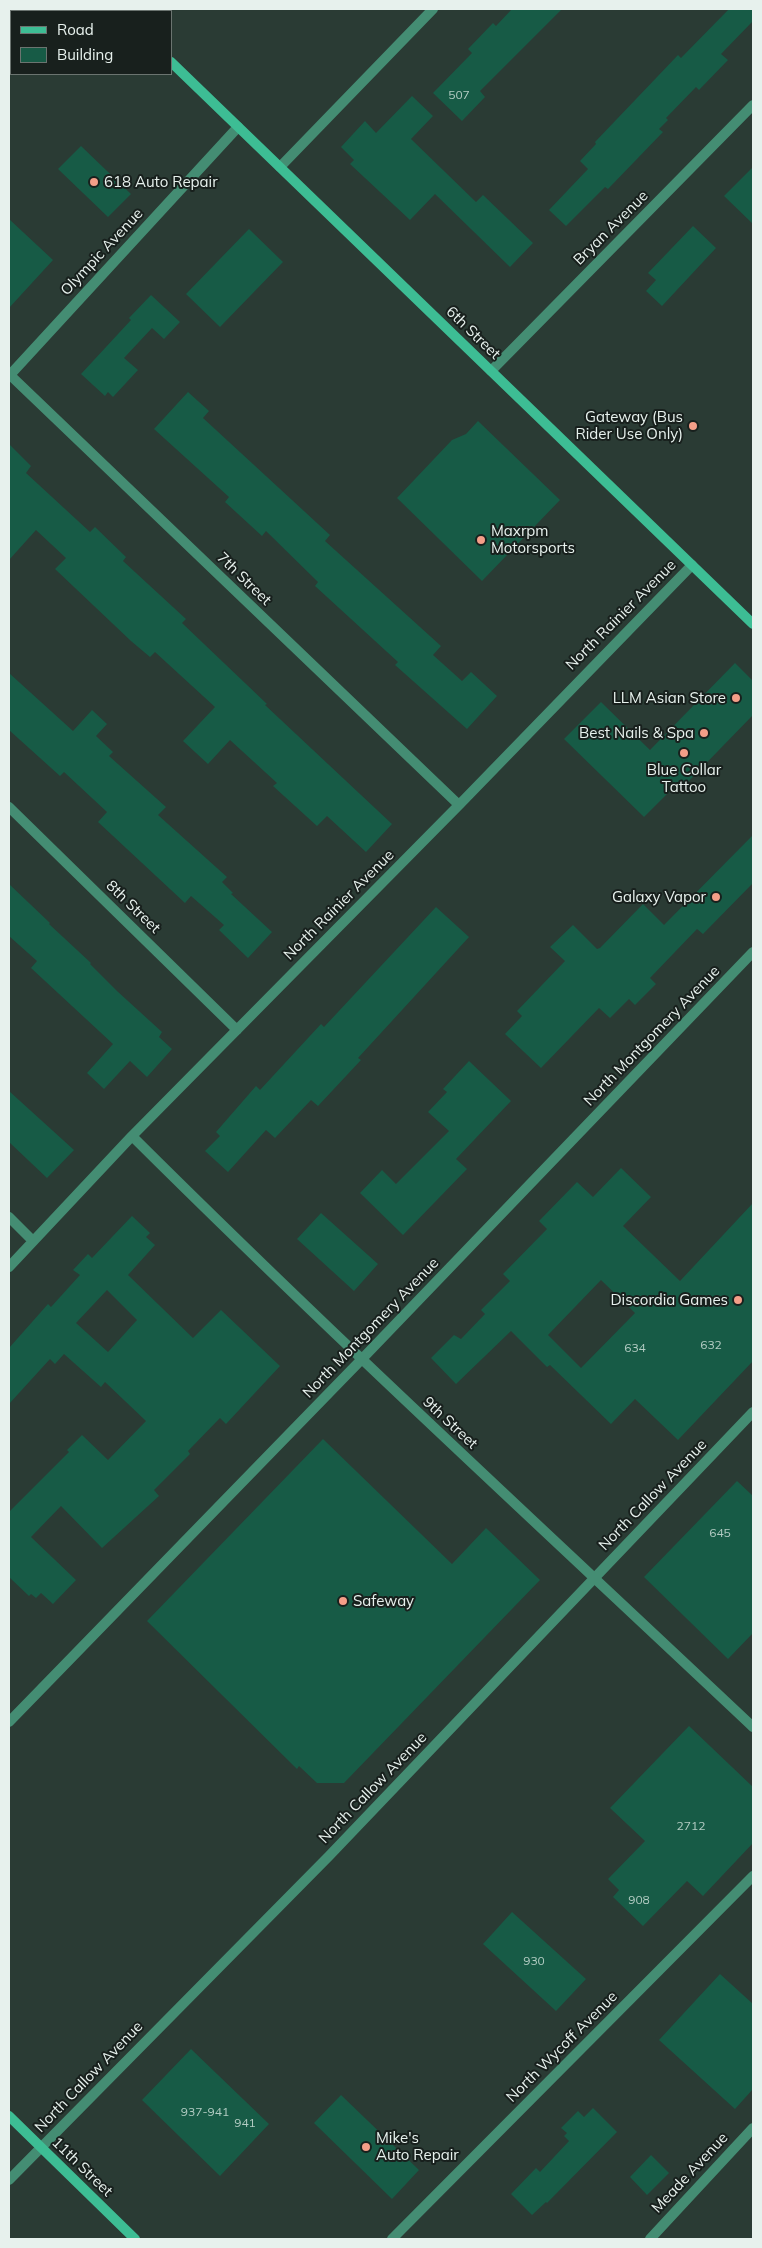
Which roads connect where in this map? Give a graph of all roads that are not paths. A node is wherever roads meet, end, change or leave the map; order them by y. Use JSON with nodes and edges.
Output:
{"nodes":[{"id":1,"x":434,"y":9,"type":"edge"},
{"id":2,"x":172,"y":63,"type":"edge"},
{"id":3,"x":753,"y":105,"type":"edge"},
{"id":4,"x":238,"y":127,"type":"junction"},
{"id":5,"x":280,"y":167,"type":"junction"},
{"id":6,"x":491,"y":371,"type":"junction"},
{"id":7,"x":9,"y":375,"type":"edge"},
{"id":8,"x":692,"y":565,"type":"junction"},
{"id":9,"x":753,"y":624,"type":"edge"},
{"id":10,"x":459,"y":805,"type":"junction"},
{"id":11,"x":9,"y":806,"type":"edge"},
{"id":12,"x":753,"y":952,"type":"edge"},
{"id":13,"x":237,"y":1030,"type":"junction"},
{"id":14,"x":132,"y":1136,"type":"junction"},
{"id":15,"x":9,"y":1217,"type":"edge"},
{"id":16,"x":33,"y":1241,"type":"junction"},
{"id":17,"x":9,"y":1267,"type":"edge"},
{"id":18,"x":361,"y":1360,"type":"junction"},
{"id":19,"x":753,"y":1412,"type":"edge"},
{"id":20,"x":594,"y":1578,"type":"junction"},
{"id":21,"x":9,"y":1722,"type":"edge"},
{"id":22,"x":753,"y":1727,"type":"edge"},
{"id":23,"x":753,"y":1876,"type":"edge"},
{"id":24,"x":9,"y":2116,"type":"edge"},
{"id":25,"x":753,"y":2128,"type":"edge"},
{"id":26,"x":41,"y":2148,"type":"junction"},
{"id":27,"x":9,"y":2180,"type":"edge"},
{"id":28,"x":135,"y":2239,"type":"edge"},
{"id":29,"x":392,"y":2239,"type":"edge"},
{"id":30,"x":650,"y":2239,"type":"edge"}],
"edges":[{"from":1,"to":5,"type":"street"},
{"from":2,"to":4,"type":"main road","name":"6th Street"},
{"from":3,"to":6,"type":"street","name":"Bryan Avenue"},
{"from":4,"to":5,"type":"main road","name":"6th Street"},
{"from":4,"to":7,"type":"street","name":"Olympic Avenue"},
{"from":5,"to":6,"type":"main road","name":"6th Street"},
{"from":6,"to":8,"type":"main road","name":"6th Street"},
{"from":7,"to":10,"type":"street","name":"7th Street"},
{"from":8,"to":9,"type":"main road","name":"6th Street"},
{"from":8,"to":10,"type":"street","name":"North Rainier Avenue"},
{"from":10,"to":13,"type":"street","name":"North Rainier Avenue"},
{"from":11,"to":13,"type":"street","name":"8th Street"},
{"from":12,"to":18,"type":"street","name":"North Montgomery Avenue"},
{"from":13,"to":14,"type":"street","name":"North Rainier Avenue"},
{"from":14,"to":16,"type":"street","name":"North Rainier Avenue"},
{"from":14,"to":18,"type":"street","name":"9th Street"},
{"from":15,"to":16,"type":"street"},
{"from":16,"to":17,"type":"street","name":"North Rainier Avenue"},
{"from":18,"to":20,"type":"street","name":"9th Street"},
{"from":18,"to":21,"type":"street","name":"North Montgomery Avenue"},
{"from":19,"to":20,"type":"street","name":"North Callow Avenue"},
{"from":20,"to":22,"type":"street","name":"9th Street"},
{"from":20,"to":26,"type":"street","name":"North Callow Avenue"},
{"from":23,"to":29,"type":"street","name":"North Wycoff Avenue"},
{"from":24,"to":26,"type":"main road","name":"11th Street"},
{"from":25,"to":30,"type":"street","name":"Meade Avenue"},
{"from":26,"to":27,"type":"street","name":"North Callow Avenue"},
{"from":26,"to":28,"type":"main road","name":"11th Street"}]}
